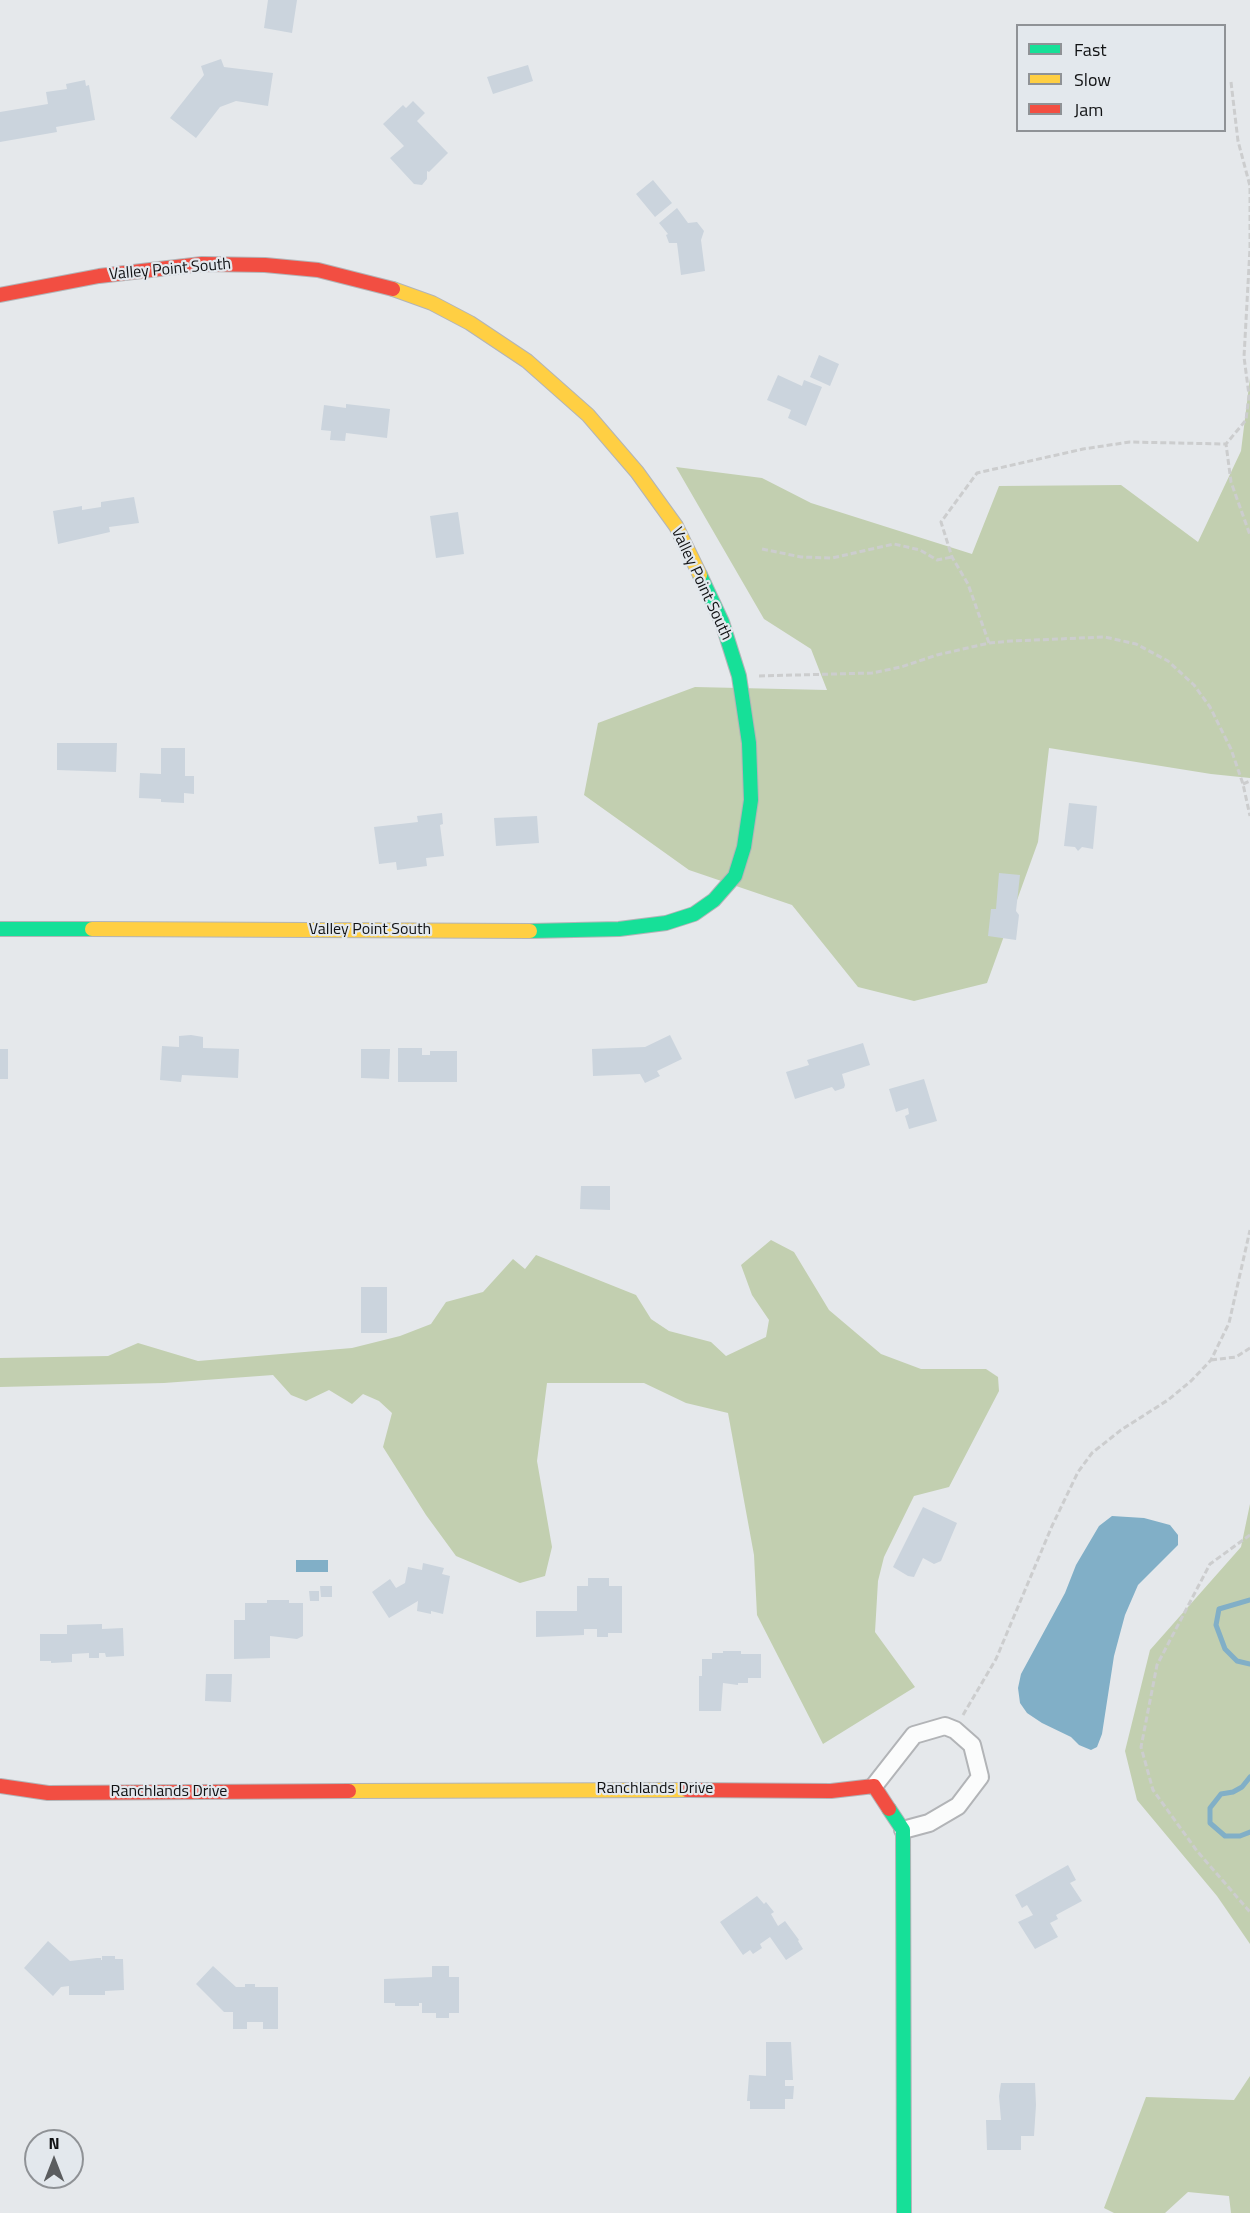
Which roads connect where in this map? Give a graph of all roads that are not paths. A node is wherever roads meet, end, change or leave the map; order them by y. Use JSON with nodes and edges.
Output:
{"nodes":[{"id":1,"x":0,"y":295,"type":"edge"},
{"id":2,"x":0,"y":928,"type":"edge"},
{"id":3,"x":0,"y":1786,"type":"edge"},
{"id":4,"x":874,"y":1786,"type":"junction"},
{"id":5,"x":903,"y":1830,"type":"junction"},
{"id":6,"x":904,"y":2213,"type":"edge"}],
"edges":[{"from":1,"to":2,"type":"street","name":"Valley Point South"},
{"from":3,"to":4,"type":"street","name":"Ranchlands Drive"},
{"from":4,"to":5,"type":"street"},
{"from":4,"to":5,"type":"street"},
{"from":5,"to":6,"type":"street"}]}
